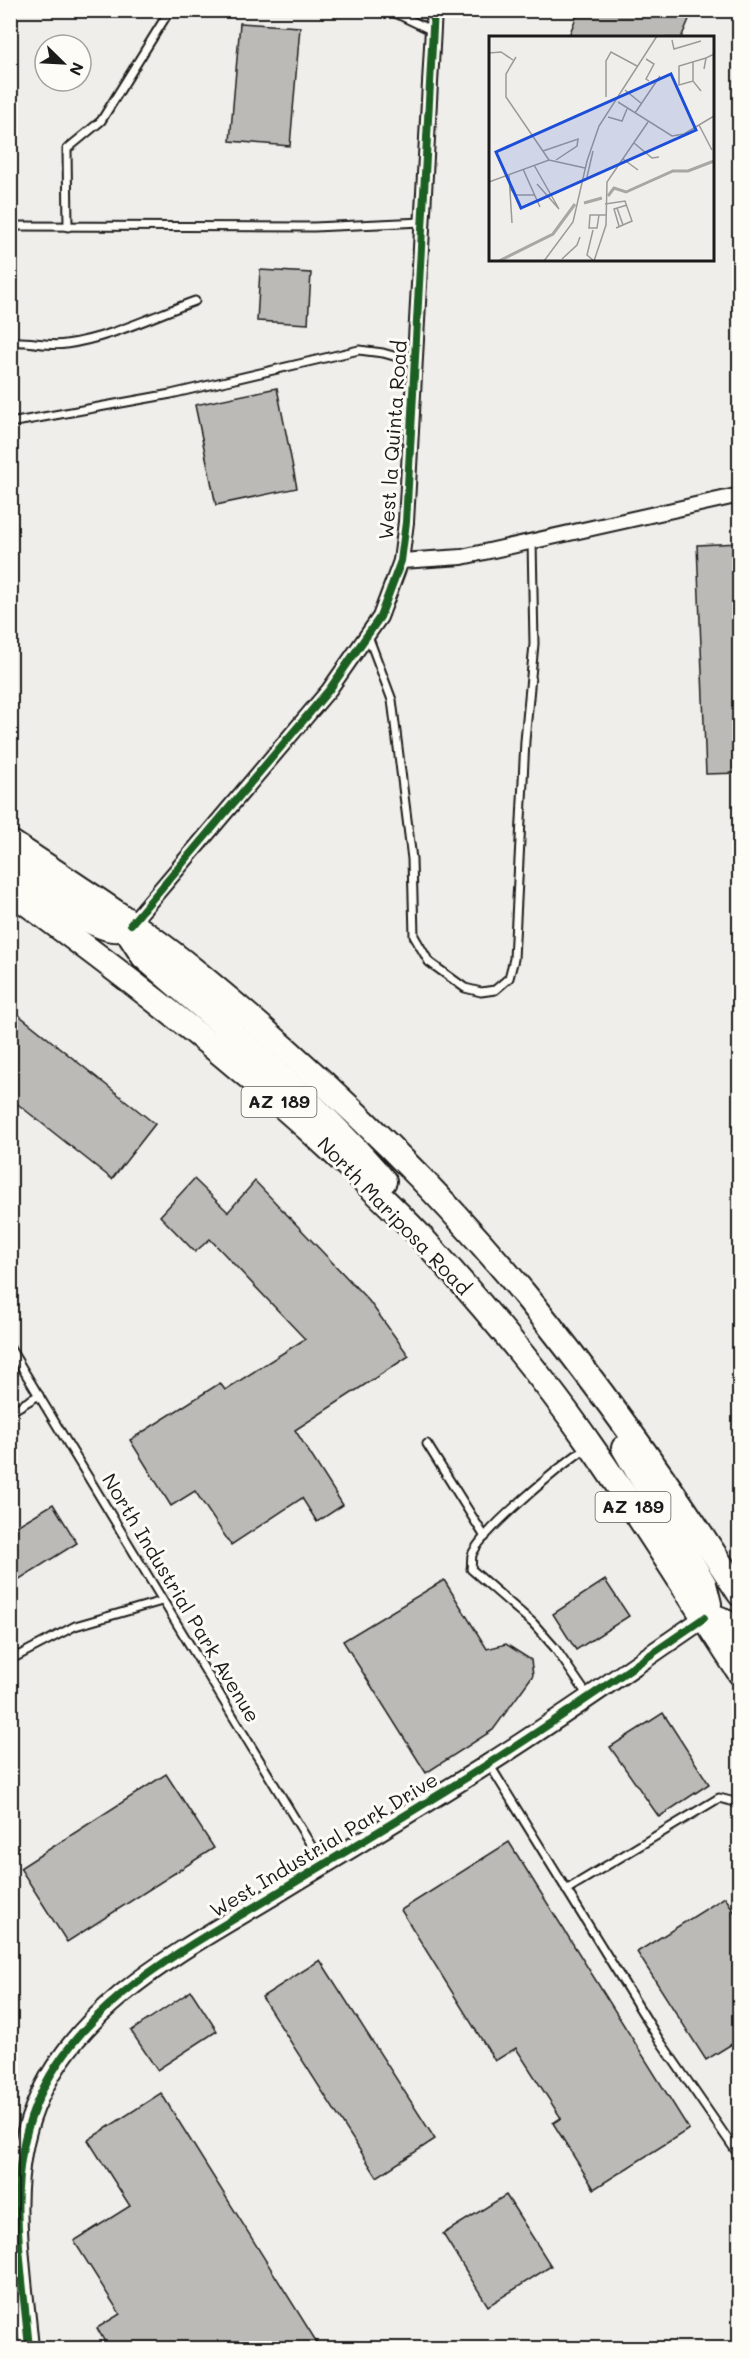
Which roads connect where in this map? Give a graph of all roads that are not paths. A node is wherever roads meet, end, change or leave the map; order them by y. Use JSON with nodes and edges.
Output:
{"nodes":[{"id":1,"x":170,"y":10,"type":"edge"},
{"id":2,"x":389,"y":10,"type":"edge"},
{"id":3,"x":434,"y":10,"type":"edge"},
{"id":4,"x":433,"y":31,"type":"junction"},
{"id":5,"x":423,"y":222,"type":"junction"},
{"id":6,"x":10,"y":226,"type":"edge"},
{"id":7,"x":68,"y":227,"type":"junction"},
{"id":8,"x":195,"y":301,"type":"dead end"},
{"id":9,"x":10,"y":342,"type":"edge"},
{"id":10,"x":415,"y":362,"type":"junction"},
{"id":11,"x":10,"y":423,"type":"edge"},
{"id":12,"x":740,"y":495,"type":"edge"},
{"id":13,"x":532,"y":541,"type":"junction"},
{"id":14,"x":401,"y":561,"type":"junction"},
{"id":15,"x":368,"y":634,"type":"junction"},
{"id":16,"x":10,"y":842,"type":"edge"},
{"id":17,"x":10,"y":868,"type":"edge"},
{"id":18,"x":10,"y":891,"type":"edge"},
{"id":19,"x":131,"y":924,"type":"junction"},
{"id":20,"x":546,"y":1321,"type":"junction"},
{"id":21,"x":10,"y":1348,"type":"edge"},
{"id":22,"x":516,"y":1348,"type":"junction"},
{"id":23,"x":39,"y":1395,"type":"junction"},
{"id":24,"x":10,"y":1412,"type":"edge"},
{"id":25,"x":427,"y":1444,"type":"dead end"},
{"id":26,"x":590,"y":1444,"type":"junction"},
{"id":27,"x":485,"y":1536,"type":"junction"},
{"id":28,"x":740,"y":1593,"type":"edge"},
{"id":29,"x":162,"y":1600,"type":"junction"},
{"id":30,"x":704,"y":1618,"type":"junction"},
{"id":31,"x":740,"y":1635,"type":"edge"},
{"id":32,"x":10,"y":1660,"type":"edge"},
{"id":33,"x":740,"y":1673,"type":"edge"},
{"id":34,"x":588,"y":1696,"type":"junction"},
{"id":35,"x":489,"y":1764,"type":"junction"},
{"id":36,"x":740,"y":1799,"type":"edge"},
{"id":37,"x":323,"y":1865,"type":"junction"},
{"id":38,"x":566,"y":1890,"type":"junction"},
{"id":39,"x":740,"y":2157,"type":"edge"},
{"id":40,"x":29,"y":2349,"type":"edge"}],
"edges":[{"from":1,"to":7,"type":"lane"},
{"from":2,"to":4,"type":"lane"},
{"from":3,"to":4,"type":"street","name":"West la Quinta Road"},
{"from":4,"to":5,"type":"street","name":"West la Quinta Road"},
{"from":5,"to":7,"type":"lane"},
{"from":5,"to":10,"type":"street","name":"West la Quinta Road"},
{"from":6,"to":7,"type":"lane"},
{"from":8,"to":9,"type":"lane"},
{"from":10,"to":11,"type":"lane"},
{"from":10,"to":14,"type":"street","name":"West la Quinta Road"},
{"from":12,"to":13,"type":"street"},
{"from":13,"to":14,"type":"street"},
{"from":13,"to":15,"type":"lane"},
{"from":14,"to":15,"type":"street","name":"West la Quinta Road"},
{"from":15,"to":19,"type":"street","name":"West la Quinta Road"},
{"from":16,"to":19,"type":"highway","number":"AZ 189"},
{"from":17,"to":19,"type":"highway"},
{"from":18,"to":22,"type":"highway","name":"North Mariposa Road","number":"AZ 189"},
{"from":19,"to":20,"type":"highway","number":"AZ 189"},
{"from":19,"to":22,"type":"highway"},
{"from":20,"to":28,"type":"highway","number":"AZ 189"},
{"from":20,"to":30,"type":"highway"},
{"from":21,"to":23,"type":"lane","name":"North Industrial Park Avenue"},
{"from":22,"to":26,"type":"highway","name":"North Mariposa Road","number":"AZ 189"},
{"from":23,"to":24,"type":"lane"},
{"from":23,"to":29,"type":"lane","name":"North Industrial Park Avenue"},
{"from":25,"to":27,"type":"lane"},
{"from":26,"to":27,"type":"lane"},
{"from":26,"to":30,"type":"highway","name":"North Mariposa Road","number":"AZ 189"},
{"from":27,"to":34,"type":"lane"},
{"from":29,"to":32,"type":"lane"},
{"from":29,"to":37,"type":"lane","name":"North Industrial Park Avenue"},
{"from":30,"to":31,"type":"highway"},
{"from":30,"to":33,"type":"highway","name":"North Mariposa Road","number":"AZ 189"},
{"from":30,"to":34,"type":"street","name":"West Industrial Park Drive"},
{"from":34,"to":35,"type":"street","name":"West Industrial Park Drive"},
{"from":35,"to":37,"type":"street","name":"West Industrial Park Drive"},
{"from":35,"to":38,"type":"lane"},
{"from":36,"to":38,"type":"lane"},
{"from":37,"to":40,"type":"street","name":"West Industrial Park Drive"},
{"from":38,"to":39,"type":"lane"}]}
